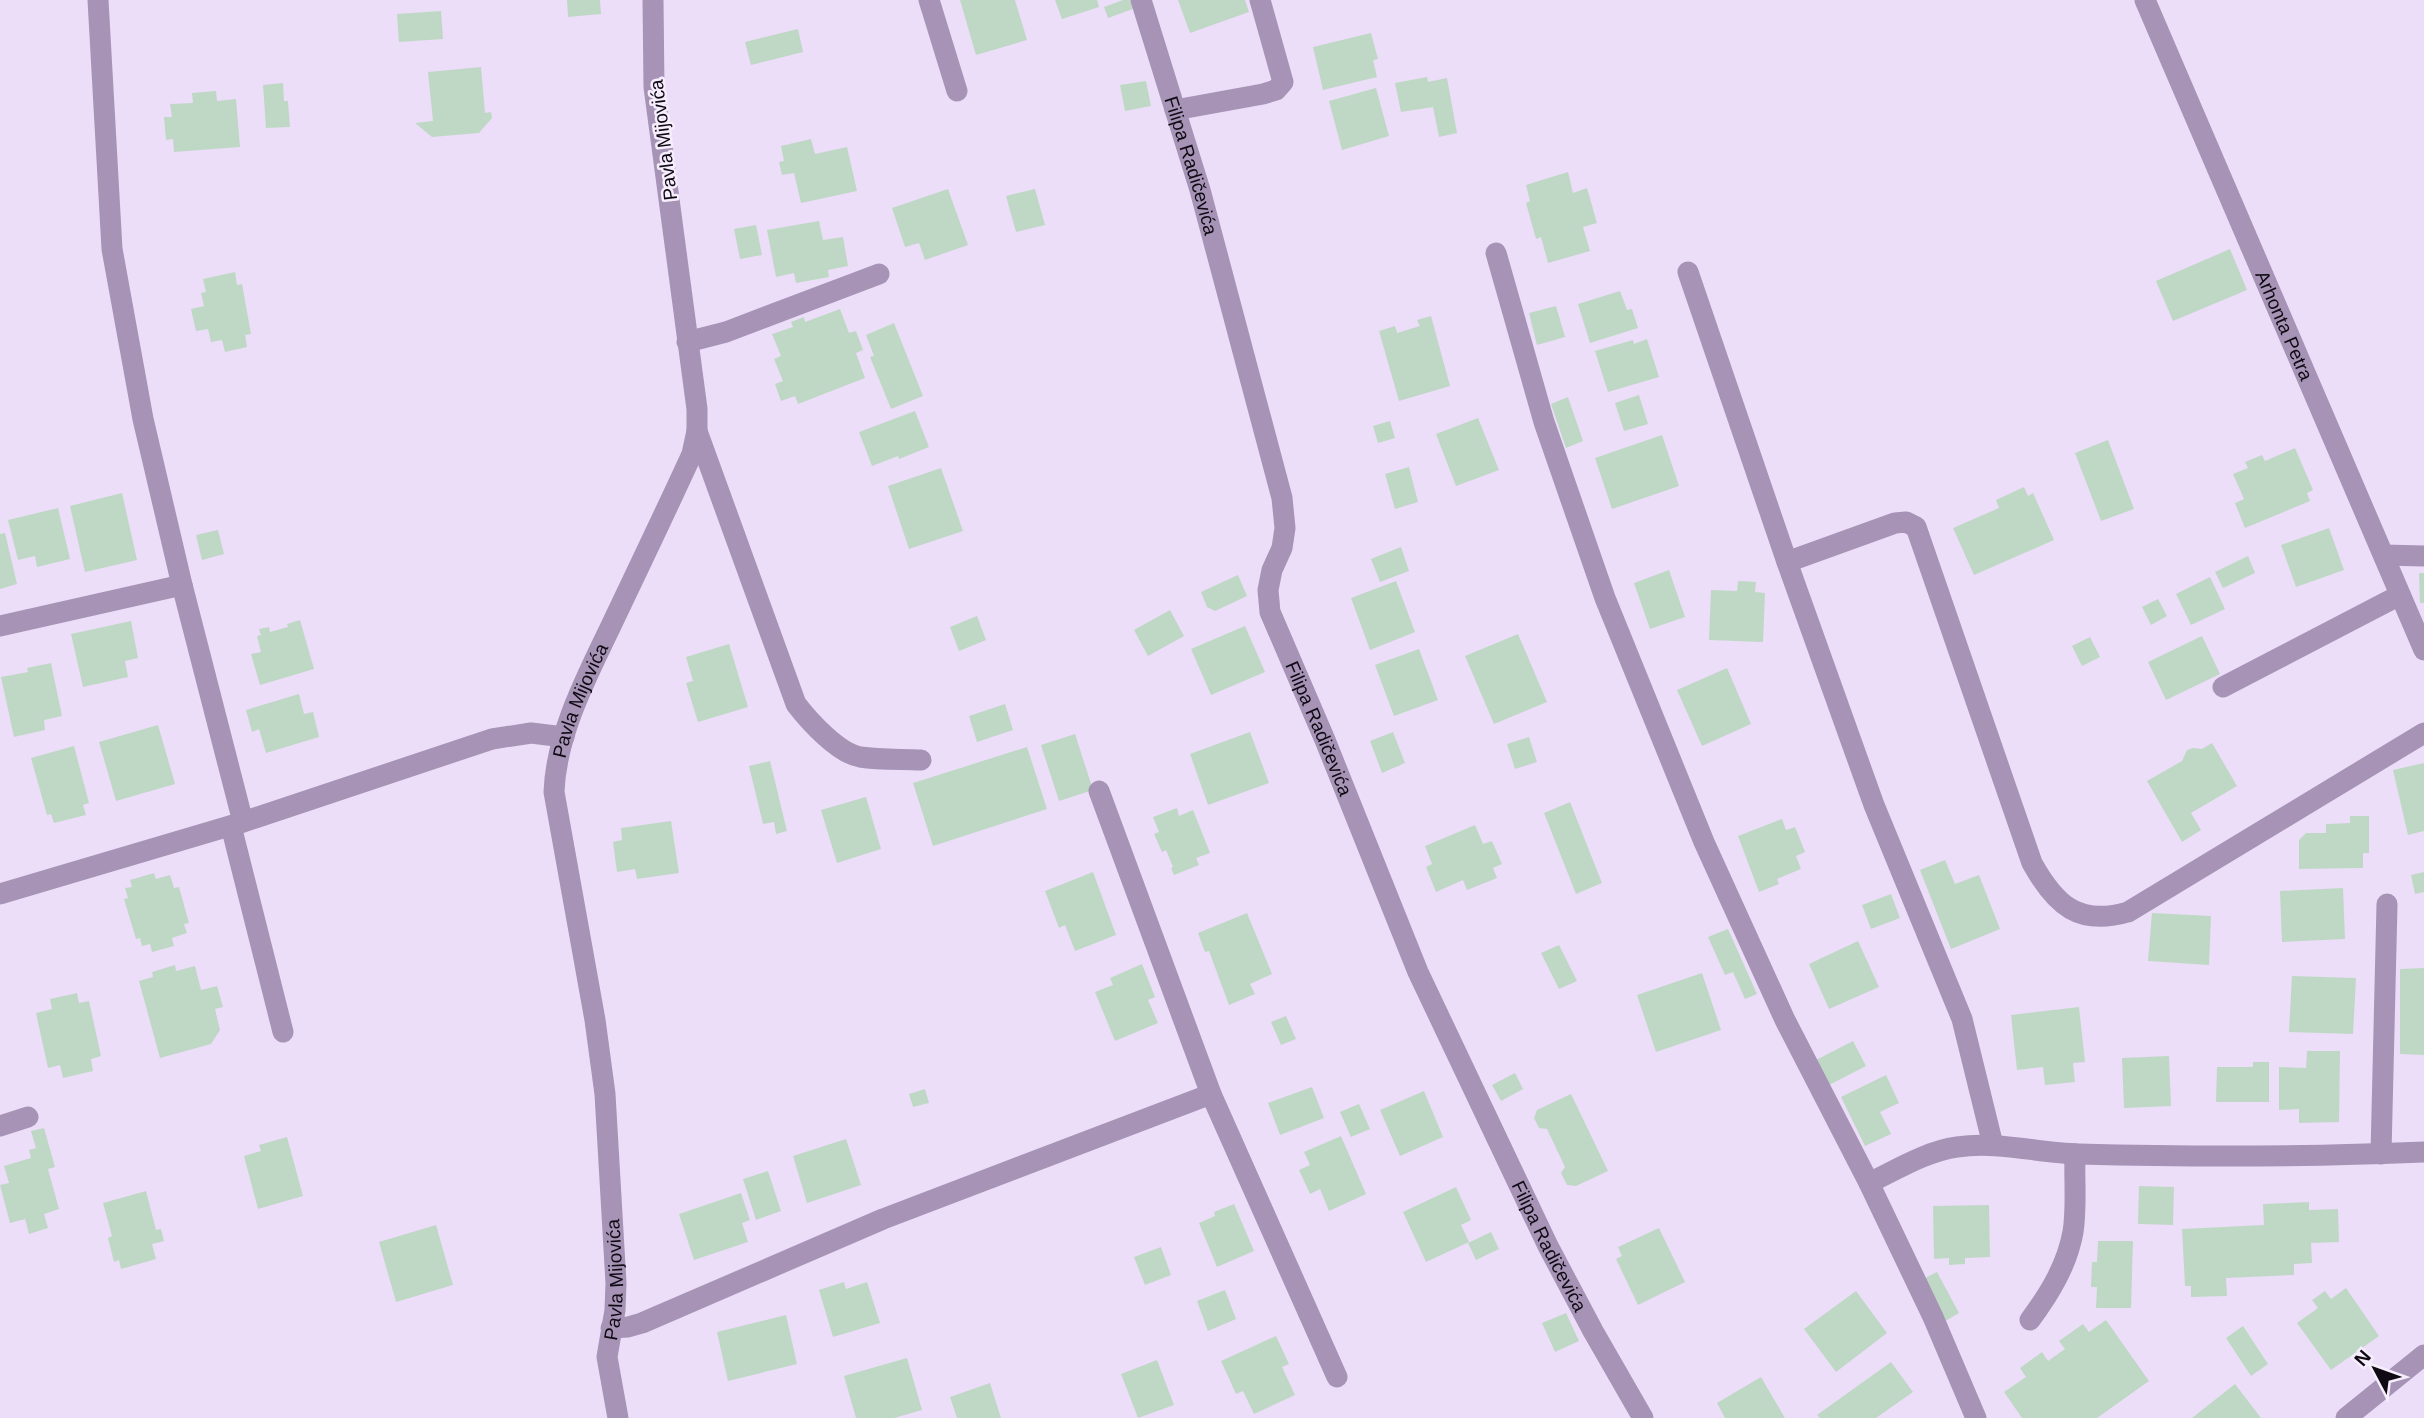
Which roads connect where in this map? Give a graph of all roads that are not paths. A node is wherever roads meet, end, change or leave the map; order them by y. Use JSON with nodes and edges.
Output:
{"nodes":[{"id":1,"x":98,"y":0,"type":"edge"},
{"id":2,"x":653,"y":0,"type":"edge"},
{"id":3,"x":929,"y":0,"type":"edge"},
{"id":4,"x":1141,"y":0,"type":"edge"},
{"id":5,"x":1260,"y":0,"type":"edge"},
{"id":6,"x":2146,"y":0,"type":"edge"},
{"id":7,"x":957,"y":91,"type":"dead end"},
{"id":8,"x":1175,"y":110,"type":"junction"},
{"id":9,"x":1496,"y":253,"type":"dead end"},
{"id":10,"x":1688,"y":272,"type":"dead end"},
{"id":11,"x":879,"y":274,"type":"dead end"},
{"id":12,"x":687,"y":342,"type":"junction"},
{"id":13,"x":697,"y":431,"type":"junction"},
{"id":14,"x":2384,"y":555,"type":"junction"},
{"id":15,"x":2424,"y":556,"type":"edge"},
{"id":16,"x":1787,"y":562,"type":"junction"},
{"id":17,"x":182,"y":585,"type":"junction"},
{"id":18,"x":2400,"y":594,"type":"junction"},
{"id":19,"x":0,"y":626,"type":"edge"},
{"id":20,"x":2424,"y":650,"type":"edge"},
{"id":21,"x":2223,"y":687,"type":"dead end"},
{"id":22,"x":2424,"y":733,"type":"edge"},
{"id":23,"x":564,"y":737,"type":"junction"},
{"id":24,"x":921,"y":760,"type":"dead end"},
{"id":25,"x":1098,"y":792,"type":"dead end"},
{"id":26,"x":237,"y":824,"type":"junction"},
{"id":27,"x":0,"y":894,"type":"edge"},
{"id":28,"x":2387,"y":904,"type":"dead end"},
{"id":29,"x":282,"y":1032,"type":"dead end"},
{"id":30,"x":1211,"y":1094,"type":"junction"},
{"id":31,"x":28,"y":1117,"type":"dead end"},
{"id":32,"x":0,"y":1126,"type":"edge"},
{"id":33,"x":1993,"y":1145,"type":"junction"},
{"id":34,"x":2424,"y":1152,"type":"edge"},
{"id":35,"x":2075,"y":1154,"type":"junction"},
{"id":36,"x":2381,"y":1154,"type":"junction"},
{"id":37,"x":1869,"y":1183,"type":"junction"},
{"id":38,"x":2030,"y":1320,"type":"dead end"},
{"id":39,"x":611,"y":1328,"type":"junction"},
{"id":40,"x":2424,"y":1355,"type":"edge"},
{"id":41,"x":1337,"y":1377,"type":"dead end"},
{"id":42,"x":618,"y":1418,"type":"edge"},
{"id":43,"x":1643,"y":1418,"type":"edge"},
{"id":44,"x":1976,"y":1418,"type":"edge"},
{"id":45,"x":2346,"y":1418,"type":"edge"}],
"edges":[{"from":1,"to":17,"type":"street"},
{"from":2,"to":12,"type":"street","name":"Pavla Mijovića"},
{"from":3,"to":7,"type":"street"},
{"from":4,"to":8,"type":"street","name":"Filipa Radičevića"},
{"from":5,"to":8,"type":"street"},
{"from":6,"to":14,"type":"street","name":"Arhonta Petra"},
{"from":8,"to":43,"type":"street","name":"Filipa Radičevića"},
{"from":9,"to":37,"type":"street"},
{"from":10,"to":16,"type":"street"},
{"from":11,"to":12,"type":"street"},
{"from":12,"to":13,"type":"street","name":"Pavla Mijovića"},
{"from":13,"to":23,"type":"street","name":"Pavla Mijovića"},
{"from":13,"to":24,"type":"street"},
{"from":14,"to":15,"type":"street"},
{"from":14,"to":18,"type":"street","name":"Arhonta Petra"},
{"from":16,"to":22,"type":"street"},
{"from":16,"to":33,"type":"street"},
{"from":17,"to":19,"type":"street"},
{"from":17,"to":26,"type":"street"},
{"from":18,"to":20,"type":"street","name":"Arhonta Petra"},
{"from":18,"to":21,"type":"street"},
{"from":23,"to":26,"type":"street"},
{"from":23,"to":39,"type":"street","name":"Pavla Mijovića"},
{"from":25,"to":30,"type":"street"},
{"from":26,"to":27,"type":"street"},
{"from":26,"to":29,"type":"street"},
{"from":28,"to":36,"type":"street"},
{"from":30,"to":39,"type":"street"},
{"from":30,"to":41,"type":"street"},
{"from":31,"to":32,"type":"street"},
{"from":33,"to":35,"type":"street"},
{"from":33,"to":37,"type":"street"},
{"from":34,"to":36,"type":"street"},
{"from":35,"to":36,"type":"street"},
{"from":35,"to":38,"type":"street"},
{"from":37,"to":44,"type":"street"},
{"from":39,"to":42,"type":"street","name":"Pavla Mijovića"},
{"from":40,"to":45,"type":"street"}]}
